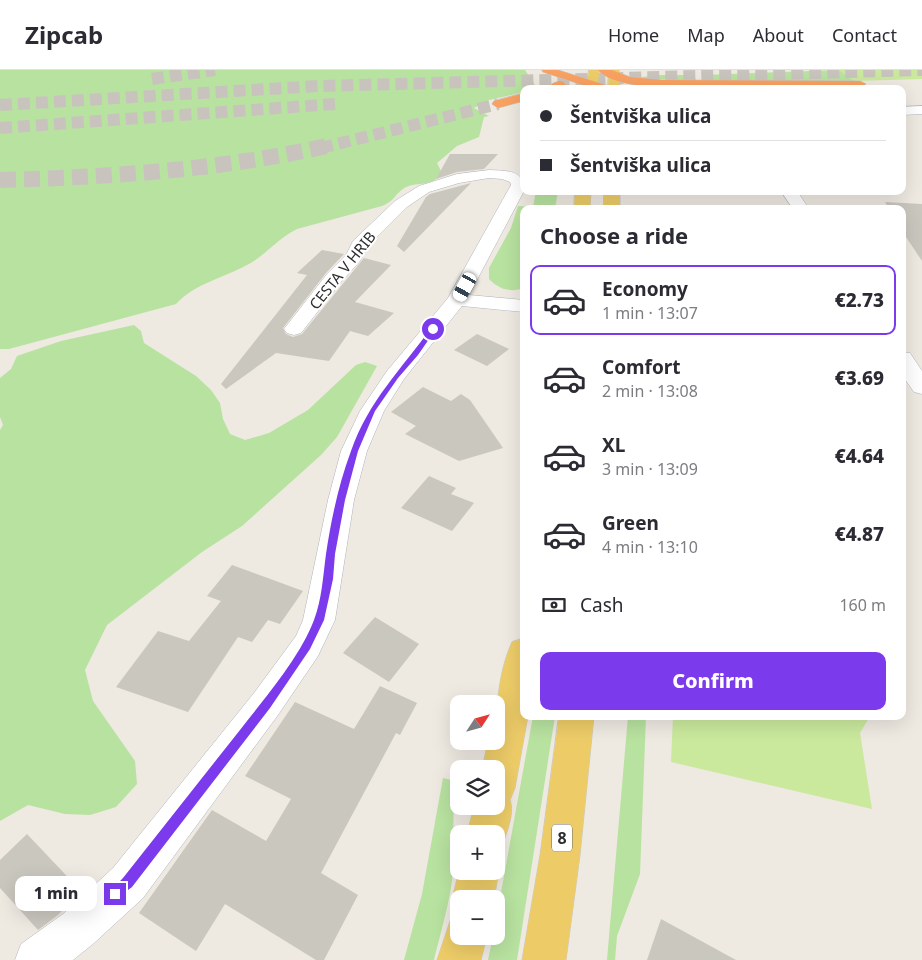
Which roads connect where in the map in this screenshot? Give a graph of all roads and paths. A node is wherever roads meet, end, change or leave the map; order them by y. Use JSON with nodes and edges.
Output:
{"nodes":[{"id":1,"x":547,"y":70,"type":"edge"},
{"id":2,"x":690,"y":73,"type":"dead end"},
{"id":3,"x":604,"y":79,"type":"edge"},
{"id":4,"x":705,"y":84,"type":"junction"},
{"id":5,"x":860,"y":84,"type":"dead end"},
{"id":6,"x":573,"y":85,"type":"edge"},
{"id":7,"x":696,"y":85,"type":"edge"},
{"id":8,"x":520,"y":104,"type":"edge"},
{"id":9,"x":502,"y":106,"type":"tunnel mouth"},
{"id":10,"x":906,"y":110,"type":"edge"},
{"id":11,"x":922,"y":110,"type":"edge"},
{"id":12,"x":457,"y":300,"type":"junction"},
{"id":13,"x":520,"y":306,"type":"edge"},
{"id":14,"x":294,"y":329,"type":"dead end"},
{"id":15,"x":906,"y":364,"type":"edge"},
{"id":16,"x":922,"y":387,"type":"edge"},
{"id":17,"x":520,"y":671,"type":"edge"},
{"id":18,"x":577,"y":720,"type":"edge"},
{"id":19,"x":502,"y":760,"type":"edge"},
{"id":20,"x":463,"y":945,"type":"edge"},
{"id":21,"x":37,"y":960,"type":"edge"},
{"id":22,"x":459,"y":960,"type":"edge"},
{"id":23,"x":544,"y":960,"type":"edge"}],
"edges":[{"from":1,"to":3,"type":"highway"},
{"from":2,"to":3,"type":"highway"},
{"from":3,"to":4,"type":"highway"},
{"from":3,"to":6,"type":"highway"},
{"from":4,"to":5,"type":"highway"},
{"from":4,"to":7,"type":"highway"},
{"from":8,"to":9,"type":"highway"},
{"from":10,"to":11,"type":"street"},
{"from":12,"to":13,"type":"street"},
{"from":12,"to":14,"type":"street","name":"CESTA V HRIB"},
{"from":12,"to":21,"type":"street"},
{"from":15,"to":16,"type":"street"},
{"from":17,"to":19,"type":"main road"},
{"from":18,"to":23,"type":"main road","number":"8"},
{"from":20,"to":22,"type":"main road"}]}
